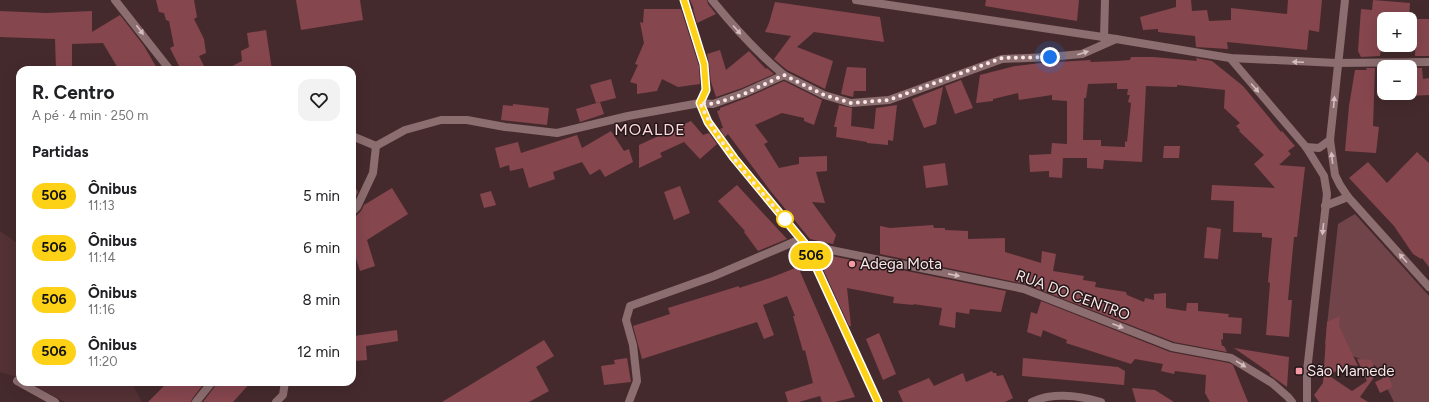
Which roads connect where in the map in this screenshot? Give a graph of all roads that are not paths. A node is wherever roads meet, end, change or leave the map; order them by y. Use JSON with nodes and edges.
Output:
{"nodes":[{"id":1,"x":115,"y":0,"type":"edge"},
{"id":2,"x":684,"y":0,"type":"edge"},
{"id":3,"x":712,"y":0,"type":"edge"},
{"id":4,"x":856,"y":0,"type":"edge"},
{"id":5,"x":1105,"y":0,"type":"edge"},
{"id":6,"x":1345,"y":0,"type":"edge"},
{"id":7,"x":1104,"y":38,"type":"junction"},
{"id":8,"x":1116,"y":39,"type":"junction"},
{"id":9,"x":1230,"y":58,"type":"junction"},
{"id":10,"x":1429,"y":62,"type":"edge"},
{"id":11,"x":1337,"y":63,"type":"junction"},
{"id":12,"x":167,"y":66,"type":"edge"},
{"id":13,"x":784,"y":75,"type":"junction"},
{"id":14,"x":700,"y":103,"type":"junction"},
{"id":15,"x":356,"y":138,"type":"edge"},
{"id":16,"x":1330,"y":140,"type":"junction"},
{"id":17,"x":376,"y":146,"type":"junction"},
{"id":18,"x":1306,"y":147,"type":"junction"},
{"id":19,"x":1348,"y":197,"type":"junction"},
{"id":20,"x":1325,"y":206,"type":"junction"},
{"id":21,"x":356,"y":208,"type":"edge"},
{"id":22,"x":806,"y":245,"type":"junction"},
{"id":23,"x":1429,"y":287,"type":"edge"},
{"id":24,"x":26,"y":386,"type":"edge"},
{"id":25,"x":209,"y":386,"type":"edge"},
{"id":26,"x":284,"y":386,"type":"edge"},
{"id":27,"x":55,"y":402,"type":"edge"},
{"id":28,"x":196,"y":402,"type":"edge"},
{"id":29,"x":276,"y":402,"type":"edge"},
{"id":30,"x":629,"y":402,"type":"edge"},
{"id":31,"x":878,"y":402,"type":"edge"},
{"id":32,"x":1032,"y":402,"type":"edge"},
{"id":33,"x":1101,"y":402,"type":"edge"},
{"id":34,"x":1292,"y":402,"type":"edge"},
{"id":35,"x":1307,"y":402,"type":"edge"}],
"edges":[{"from":1,"to":12,"type":"street","one_way":true},
{"from":2,"to":14,"type":"street"},
{"from":3,"to":13,"type":"street","one_way":true},
{"from":4,"to":7,"type":"street"},
{"from":5,"to":7,"type":"street"},
{"from":6,"to":11,"type":"street"},
{"from":7,"to":8,"type":"street"},
{"from":8,"to":9,"type":"street"},
{"from":13,"to":8,"type":"street","one_way":true},
{"from":11,"to":9,"type":"street","one_way":true},
{"from":9,"to":18,"type":"street","one_way":true},
{"from":10,"to":11,"type":"street"},
{"from":16,"to":11,"type":"street","one_way":true},
{"from":13,"to":14,"type":"street"},
{"from":14,"to":17,"type":"street"},
{"from":14,"to":22,"type":"street"},
{"from":15,"to":17,"type":"street"},
{"from":16,"to":18,"type":"street"},
{"from":19,"to":16,"type":"street","one_way":true},
{"from":17,"to":21,"type":"street"},
{"from":18,"to":20,"type":"street"},
{"from":19,"to":20,"type":"street"},
{"from":23,"to":19,"type":"street","one_way":true},
{"from":20,"to":35,"type":"street","one_way":true},
{"from":22,"to":30,"type":"street","name":"RUA DO CENTRO"},
{"from":22,"to":31,"type":"street"},
{"from":22,"to":34,"type":"street","name":"RUA DO CENTRO","one_way":true},
{"from":24,"to":27,"type":"street"},
{"from":25,"to":28,"type":"street"},
{"from":26,"to":29,"type":"street"},
{"from":32,"to":33,"type":"street"}]}
